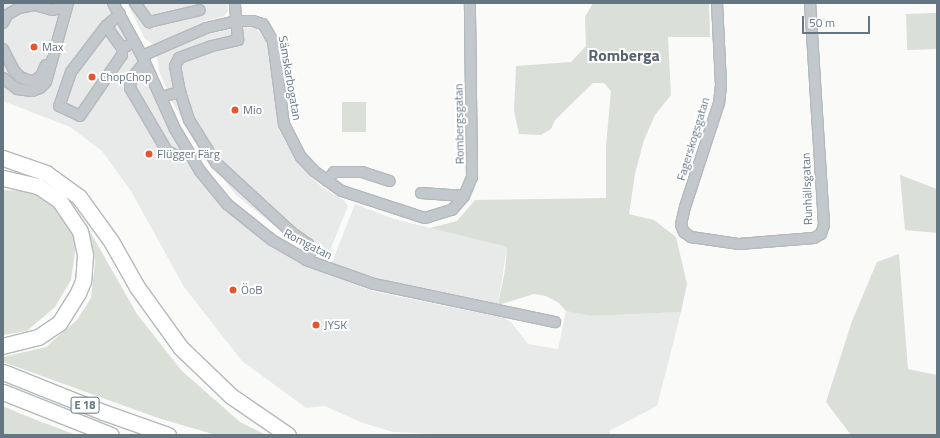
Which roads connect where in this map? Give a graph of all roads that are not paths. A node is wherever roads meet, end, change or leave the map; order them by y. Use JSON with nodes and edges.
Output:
{"nodes":[{"id":1,"x":135,"y":3,"type":"edge"},
{"id":2,"x":235,"y":3,"type":"edge"},
{"id":3,"x":470,"y":3,"type":"edge"},
{"id":4,"x":717,"y":3,"type":"edge"},
{"id":5,"x":810,"y":3,"type":"edge"},
{"id":6,"x":67,"y":5,"type":"edge"},
{"id":7,"x":118,"y":7,"type":"edge"},
{"id":8,"x":200,"y":10,"type":"dead end"},
{"id":9,"x":237,"y":21,"type":"junction"},
{"id":10,"x":3,"y":23,"type":"edge"},
{"id":11,"x":106,"y":26,"type":"junction"},
{"id":12,"x":59,"y":38,"type":"junction"},
{"id":13,"x":134,"y":42,"type":"junction"},
{"id":14,"x":122,"y":48,"type":"junction"},
{"id":15,"x":3,"y":49,"type":"edge"},
{"id":16,"x":144,"y":59,"type":"junction"},
{"id":17,"x":3,"y":78,"type":"edge"},
{"id":18,"x":180,"y":92,"type":"junction"},
{"id":19,"x":161,"y":97,"type":"junction"},
{"id":20,"x":188,"y":152,"type":"junction"},
{"id":21,"x":3,"y":158,"type":"edge"},
{"id":22,"x":3,"y":162,"type":"edge"},
{"id":23,"x":20,"y":164,"type":"junction"},
{"id":24,"x":6,"y":180,"type":"edge"},
{"id":25,"x":327,"y":181,"type":"junction"},
{"id":26,"x":390,"y":181,"type":"dead end"},
{"id":27,"x":421,"y":193,"type":"dead end"},
{"id":28,"x":464,"y":196,"type":"junction"},
{"id":29,"x":425,"y":218,"type":"joint"},
{"id":30,"x":684,"y":232,"type":"joint"},
{"id":31,"x":306,"y":260,"type":"junction"},
{"id":32,"x":555,"y":322,"type":"dead end"},
{"id":33,"x":3,"y":346,"type":"edge"},
{"id":34,"x":3,"y":372,"type":"edge"},
{"id":35,"x":3,"y":392,"type":"edge"},
{"id":36,"x":111,"y":435,"type":"edge"},
{"id":37,"x":168,"y":435,"type":"edge"},
{"id":38,"x":288,"y":435,"type":"edge"}],
"edges":[{"from":1,"to":8,"type":"street"},
{"from":2,"to":9,"type":"street"},
{"from":3,"to":28,"type":"street","name":"Rombergsgatan"},
{"from":4,"to":30,"type":"street","name":"Fagerskogsgatan"},
{"from":5,"to":30,"type":"street","name":"Runhällsgatan"},
{"from":6,"to":10,"type":"street"},
{"from":6,"to":12,"type":"street"},
{"from":7,"to":11,"type":"street"},
{"from":7,"to":13,"type":"street","name":"Romgatan"},
{"from":9,"to":16,"type":"street"},
{"from":9,"to":18,"type":"street"},
{"from":9,"to":25,"type":"street","name":"Sämskarbogatan"},
{"from":11,"to":14,"type":"street"},
{"from":11,"to":14,"type":"street"},
{"from":12,"to":15,"type":"street"},
{"from":12,"to":17,"type":"street"},
{"from":13,"to":14,"type":"street"},
{"from":13,"to":16,"type":"street","name":"Romgatan"},
{"from":16,"to":19,"type":"street","name":"Romgatan"},
{"from":16,"to":20,"type":"street"},
{"from":18,"to":19,"type":"street"},
{"from":18,"to":31,"type":"street"},
{"from":19,"to":20,"type":"street","name":"Romgatan"},
{"from":20,"to":31,"type":"street","name":"Romgatan"},
{"from":21,"to":23,"type":"highway"},
{"from":22,"to":23,"type":"highway"},
{"from":23,"to":38,"type":"highway"},
{"from":24,"to":33,"type":"highway"},
{"from":25,"to":26,"type":"street"},
{"from":25,"to":29,"type":"street","name":"Sämskarbogatan"},
{"from":27,"to":28,"type":"street"},
{"from":28,"to":29,"type":"street","name":"Rombergsgatan"},
{"from":31,"to":32,"type":"street","name":"Romgatan"},
{"from":34,"to":37,"type":"highway","number":"E 18"},
{"from":35,"to":36,"type":"highway","number":"E 18"}]}
